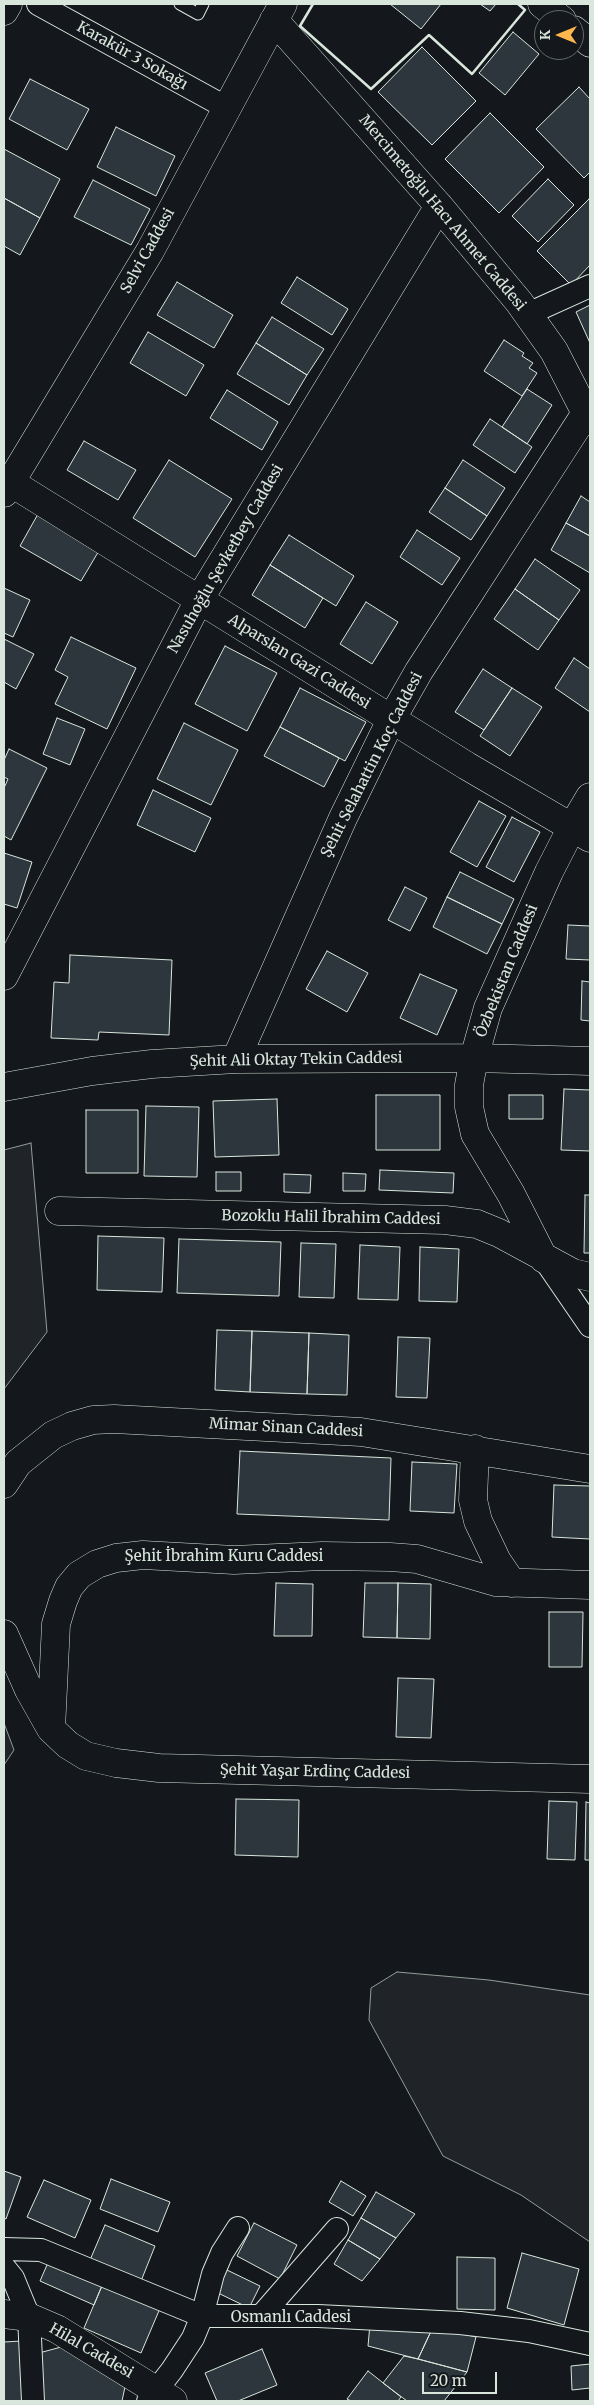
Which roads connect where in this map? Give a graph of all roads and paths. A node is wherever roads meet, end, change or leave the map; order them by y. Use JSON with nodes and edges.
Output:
{"nodes":[{"id":1,"x":8,"y":4,"type":"edge"},
{"id":2,"x":38,"y":4,"type":"edge"},
{"id":3,"x":180,"y":4,"type":"edge"},
{"id":4,"x":203,"y":4,"type":"edge"},
{"id":5,"x":4,"y":11,"type":"edge"},
{"id":6,"x":278,"y":12,"type":"edge"},
{"id":7,"x":227,"y":108,"type":"junction"},
{"id":8,"x":439,"y":206,"type":"junction"},
{"id":9,"x":590,"y":286,"type":"edge"},
{"id":10,"x":528,"y":314,"type":"junction"},
{"id":11,"x":588,"y":417,"type":"edge"},
{"id":12,"x":7,"y":488,"type":"edge"},
{"id":13,"x":199,"y":600,"type":"junction"},
{"id":14,"x":391,"y":720,"type":"junction"},
{"id":15,"x":590,"y":797,"type":"edge"},
{"id":16,"x":580,"y":833,"type":"edge"},
{"id":17,"x":4,"y":976,"type":"edge"},
{"id":18,"x":236,"y":1058,"type":"junction"},
{"id":19,"x":474,"y":1058,"type":"junction"},
{"id":20,"x":590,"y":1061,"type":"edge"},
{"id":21,"x":4,"y":1087,"type":"edge"},
{"id":22,"x":59,"y":1211,"type":"dead end"},
{"id":23,"x":544,"y":1259,"type":"junction"},
{"id":24,"x":590,"y":1277,"type":"edge"},
{"id":25,"x":590,"y":1326,"type":"edge"},
{"id":26,"x":475,"y":1450,"type":"junction"},
{"id":27,"x":590,"y":1469,"type":"edge"},
{"id":28,"x":4,"y":1484,"type":"edge"},
{"id":29,"x":512,"y":1583,"type":"junction"},
{"id":30,"x":590,"y":1586,"type":"edge"},
{"id":31,"x":4,"y":1634,"type":"edge"},
{"id":32,"x":51,"y":1729,"type":"junction"},
{"id":33,"x":590,"y":1779,"type":"edge"},
{"id":34,"x":238,"y":2228,"type":"dead end"},
{"id":35,"x":337,"y":2229,"type":"dead end"},
{"id":36,"x":4,"y":2249,"type":"edge"},
{"id":37,"x":4,"y":2266,"type":"edge"},
{"id":38,"x":16,"y":2315,"type":"edge"},
{"id":39,"x":202,"y":2316,"type":"junction"},
{"id":40,"x":261,"y":2316,"type":"junction"},
{"id":41,"x":590,"y":2344,"type":"edge"},
{"id":42,"x":159,"y":2398,"type":"edge"},
{"id":43,"x":33,"y":2401,"type":"edge"}],
"edges":[{"from":1,"to":5,"type":"street"},
{"from":2,"to":7,"type":"street","name":"Karakür 3 Sokağı"},
{"from":3,"to":4,"type":"lane"},
{"from":6,"to":7,"type":"street","name":"Selvi Caddesi"},
{"from":6,"to":8,"type":"street","name":"Mercimetoğlu Hacı Ahmet Caddesi"},
{"from":7,"to":12,"type":"street","name":"Selvi Caddesi"},
{"from":8,"to":10,"type":"street","name":"Mercimetoğlu Hacı Ahmet Caddesi"},
{"from":8,"to":13,"type":"street","name":"Nasuhoğlu Şevketbey Caddesi"},
{"from":9,"to":10,"type":"street"},
{"from":10,"to":11,"type":"street","name":"Mercimetoğlu Hacı Ahmet Caddesi"},
{"from":11,"to":14,"type":"street","name":"Şehit Selahattin Koç Caddesi"},
{"from":12,"to":13,"type":"street","name":"Alparslan Gazi Caddesi"},
{"from":13,"to":14,"type":"street","name":"Alparslan Gazi Caddesi"},
{"from":13,"to":17,"type":"street","name":"Nasuhoğlu Şevketbey Caddesi"},
{"from":14,"to":16,"type":"street","name":"Alparslan Gazi Caddesi"},
{"from":14,"to":18,"type":"street","name":"Şehit Selahattin Koç Caddesi"},
{"from":15,"to":16,"type":"street","name":"Özbekistan Caddesi"},
{"from":16,"to":19,"type":"street","name":"Özbekistan Caddesi"},
{"from":18,"to":19,"type":"street","name":"Şehit Ali Oktay Tekin Caddesi"},
{"from":18,"to":21,"type":"street","name":"Şehit Ali Oktay Tekin Caddesi"},
{"from":19,"to":20,"type":"street","name":"Şehit Ali Oktay Tekin Caddesi"},
{"from":19,"to":23,"type":"street","name":"Özbekistan Caddesi"},
{"from":22,"to":23,"type":"street","name":"Bozoklu Halil İbrahim Caddesi"},
{"from":23,"to":24,"type":"street","name":"Bozoklu Halil İbrahim Caddesi"},
{"from":23,"to":25,"type":"street"},
{"from":26,"to":27,"type":"street","name":"Mimar Sinan Caddesi"},
{"from":26,"to":28,"type":"street","name":"Mimar Sinan Caddesi"},
{"from":26,"to":29,"type":"street"},
{"from":29,"to":30,"type":"street","name":"Şehit İbrahim Kuru Caddesi"},
{"from":29,"to":32,"type":"street","name":"Şehit İbrahim Kuru Caddesi"},
{"from":31,"to":32,"type":"street"},
{"from":32,"to":33,"type":"street","name":"Şehit Yaşar Erdinç Caddesi"},
{"from":34,"to":39,"type":"street"},
{"from":35,"to":40,"type":"street"},
{"from":36,"to":39,"type":"street","name":"Osmanlı Caddesi"},
{"from":37,"to":38,"type":"street"},
{"from":38,"to":42,"type":"street","name":"Hilal Caddesi"},
{"from":38,"to":43,"type":"street"},
{"from":39,"to":40,"type":"street","name":"Osmanlı Caddesi"},
{"from":39,"to":42,"type":"street"},
{"from":40,"to":41,"type":"street","name":"Osmanlı Caddesi"}]}
